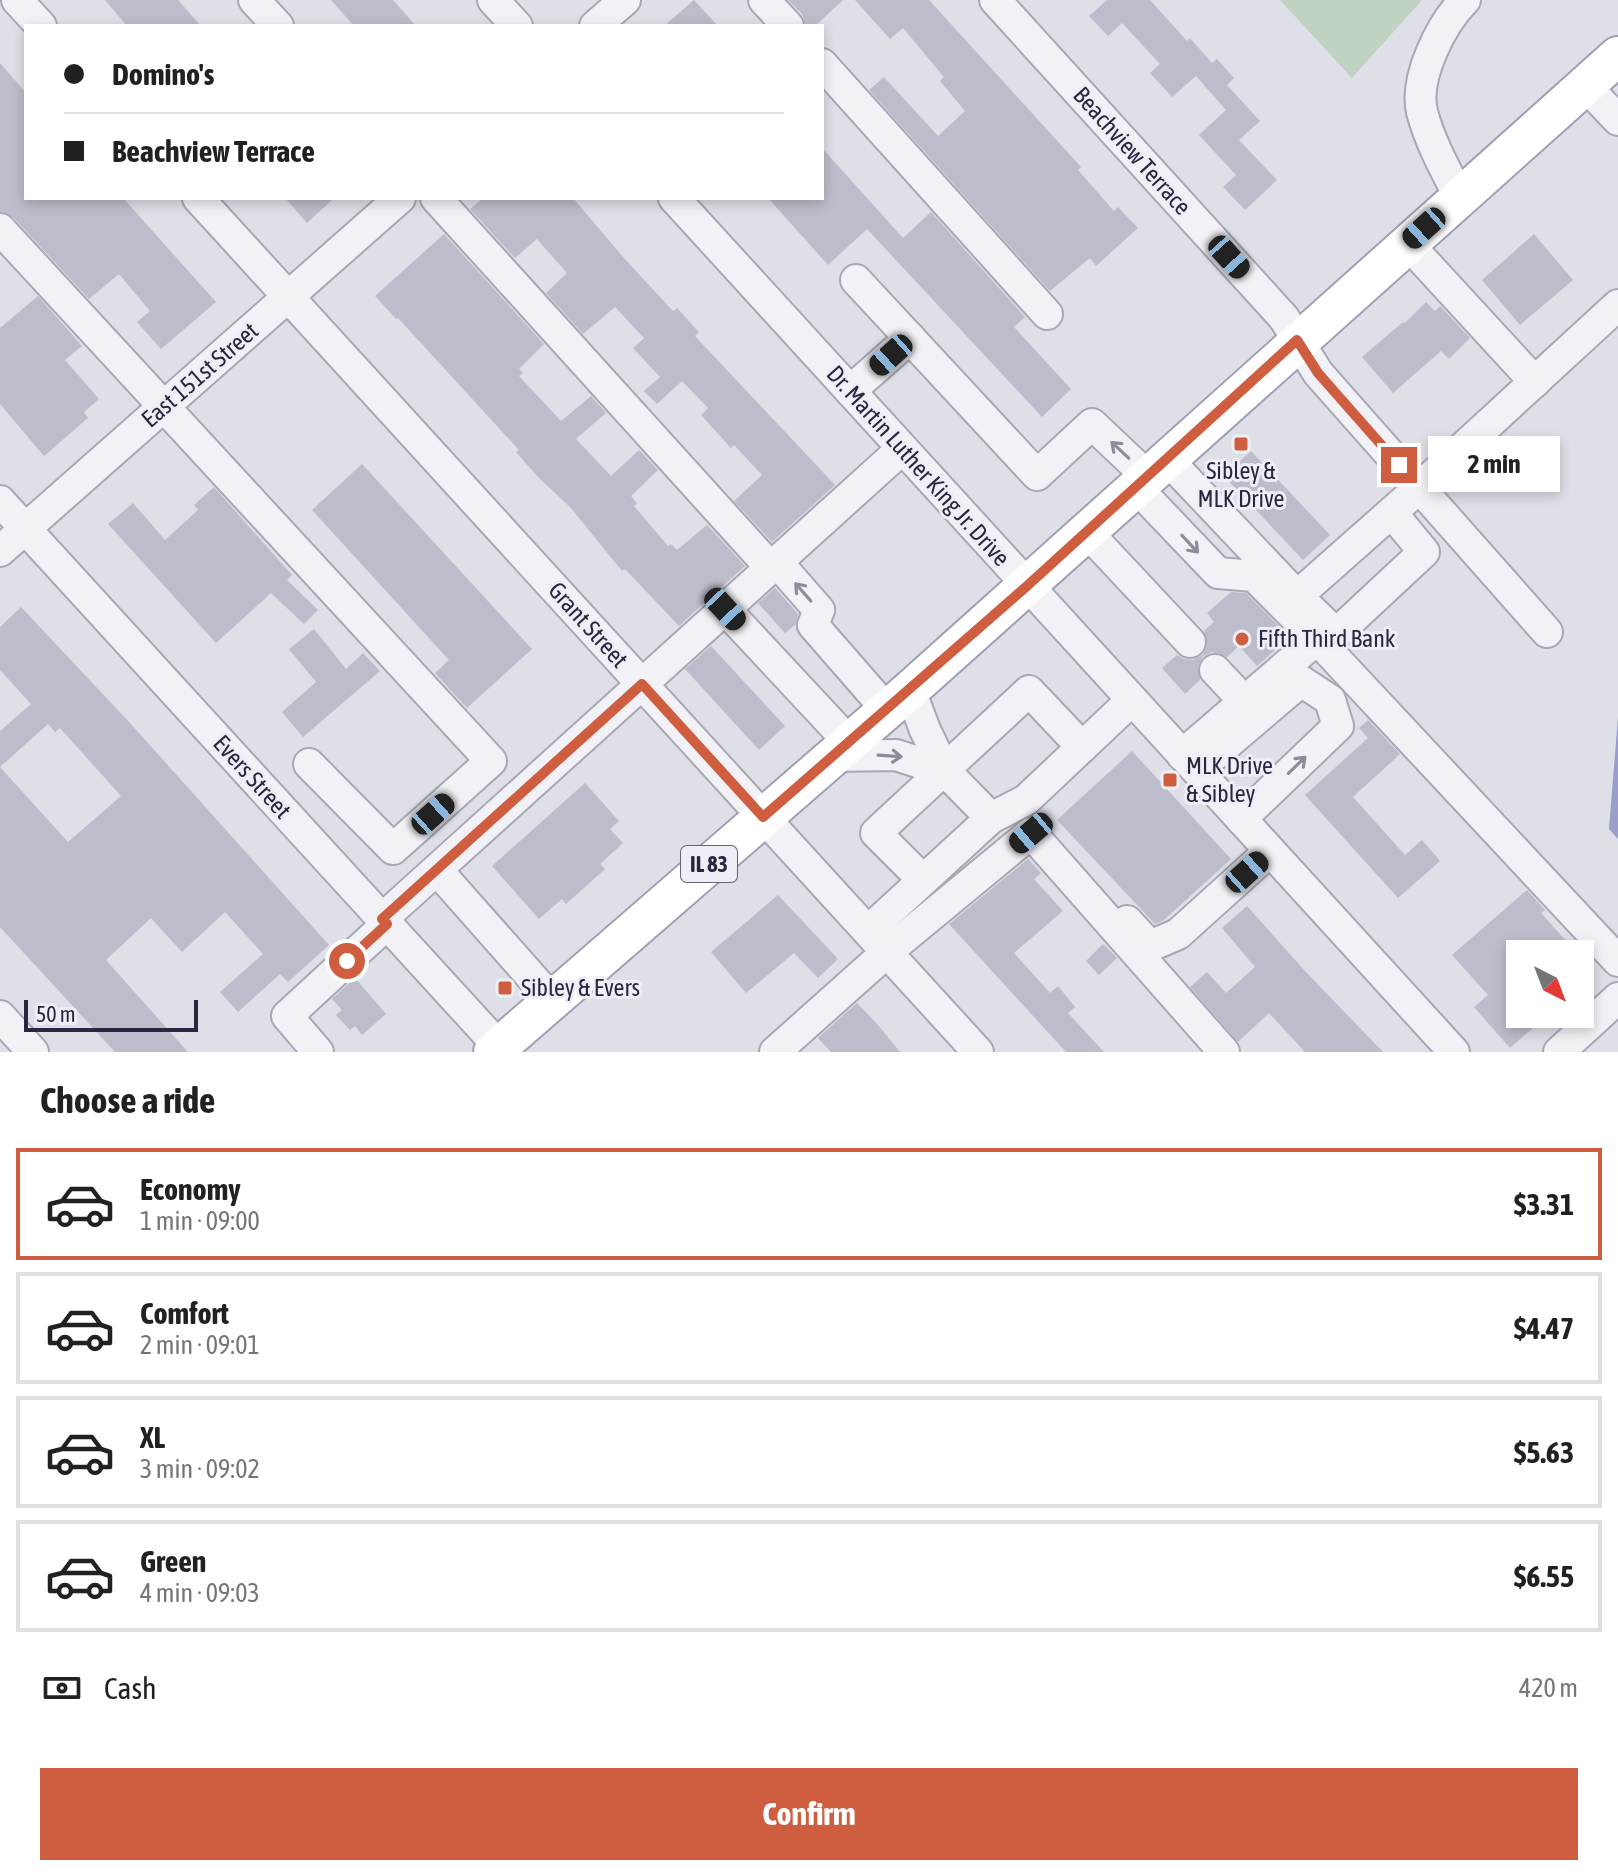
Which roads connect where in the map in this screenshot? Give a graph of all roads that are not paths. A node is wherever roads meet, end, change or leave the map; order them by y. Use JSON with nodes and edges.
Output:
{"nodes":[{"id":1,"x":17,"y":0,"type":"edge"},
{"id":2,"x":254,"y":0,"type":"edge"},
{"id":3,"x":493,"y":0,"type":"edge"},
{"id":4,"x":625,"y":0,"type":"edge"},
{"id":5,"x":764,"y":0,"type":"edge"},
{"id":6,"x":995,"y":0,"type":"edge"},
{"id":7,"x":1465,"y":0,"type":"edge"},
{"id":8,"x":39,"y":24,"type":"edge"},
{"id":9,"x":276,"y":24,"type":"edge"},
{"id":10,"x":515,"y":24,"type":"edge"},
{"id":11,"x":597,"y":24,"type":"edge"},
{"id":12,"x":786,"y":24,"type":"edge"},
{"id":13,"x":1618,"y":56,"type":"edge"},
{"id":14,"x":824,"y":66,"type":"edge"},
{"id":15,"x":1585,"y":85,"type":"junction"},
{"id":16,"x":1618,"y":120,"type":"edge"},
{"id":17,"x":1459,"y":196,"type":"junction"},
{"id":18,"x":200,"y":200,"type":"edge"},
{"id":19,"x":398,"y":200,"type":"edge"},
{"id":20,"x":438,"y":200,"type":"edge"},
{"id":21,"x":676,"y":200,"type":"edge"},
{"id":22,"x":0,"y":229,"type":"edge"},
{"id":23,"x":1407,"y":243,"type":"junction"},
{"id":24,"x":856,"y":280,"type":"dead end"},
{"id":25,"x":288,"y":297,"type":"junction"},
{"id":26,"x":1618,"y":305,"type":"edge"},
{"id":27,"x":1047,"y":314,"type":"dead end"},
{"id":28,"x":910,"y":338,"type":"junction"},
{"id":29,"x":1297,"y":340,"type":"junction"},
{"id":30,"x":1535,"y":382,"type":"junction"},
{"id":31,"x":850,"y":391,"type":"junction"},
{"id":32,"x":164,"y":407,"type":"junction"},
{"id":33,"x":902,"y":449,"type":"junction"},
{"id":34,"x":1150,"y":474,"type":"junction"},
{"id":35,"x":1419,"y":488,"type":"junction"},
{"id":36,"x":0,"y":501,"type":"edge"},
{"id":37,"x":1392,"y":513,"type":"junction"},
{"id":38,"x":25,"y":529,"type":"junction"},
{"id":39,"x":1087,"y":532,"type":"junction"},
{"id":40,"x":0,"y":551,"type":"edge"},
{"id":41,"x":774,"y":565,"type":"junction"},
{"id":42,"x":1027,"y":586,"type":"junction"},
{"id":43,"x":1297,"y":596,"type":"junction"},
{"id":44,"x":725,"y":609,"type":"junction"},
{"id":45,"x":1547,"y":632,"type":"dead end"},
{"id":46,"x":1325,"y":640,"type":"junction"},
{"id":47,"x":1190,"y":642,"type":"dead end"},
{"id":48,"x":1215,"y":670,"type":"dead end"},
{"id":49,"x":642,"y":684,"type":"junction"},
{"id":50,"x":898,"y":700,"type":"junction"},
{"id":51,"x":1132,"y":700,"type":"junction"},
{"id":52,"x":1244,"y":701,"type":"junction"},
{"id":53,"x":1082,"y":747,"type":"junction"},
{"id":54,"x":841,"y":749,"type":"junction"},
{"id":55,"x":1189,"y":763,"type":"junction"},
{"id":56,"x":309,"y":764,"type":"dead end"},
{"id":57,"x":945,"y":771,"type":"junction"},
{"id":58,"x":1026,"y":800,"type":"junction"},
{"id":59,"x":763,"y":817,"type":"junction"},
{"id":60,"x":991,"y":818,"type":"junction"},
{"id":61,"x":1241,"y":819,"type":"junction"},
{"id":62,"x":1270,"y":851,"type":"junction"},
{"id":63,"x":437,"y":870,"type":"junction"},
{"id":64,"x":923,"y":880,"type":"junction"},
{"id":65,"x":384,"y":922,"type":"junction"},
{"id":66,"x":877,"y":941,"type":"junction"},
{"id":67,"x":1618,"y":961,"type":"edge"},
{"id":68,"x":1618,"y":998,"type":"edge"},
{"id":69,"x":552,"y":1000,"type":"junction"},
{"id":70,"x":0,"y":1016,"type":"edge"},
{"id":71,"x":499,"y":1050,"type":"edge"},
{"id":72,"x":33,"y":1052,"type":"edge"},
{"id":73,"x":318,"y":1052,"type":"edge"},
{"id":74,"x":775,"y":1052,"type":"edge"},
{"id":75,"x":978,"y":1052,"type":"edge"},
{"id":76,"x":1224,"y":1052,"type":"edge"},
{"id":77,"x":1454,"y":1052,"type":"edge"},
{"id":78,"x":1559,"y":1052,"type":"edge"}],
"edges":[{"from":1,"to":8,"type":"street"},
{"from":2,"to":9,"type":"street"},
{"from":3,"to":10,"type":"street"},
{"from":4,"to":11,"type":"street"},
{"from":5,"to":12,"type":"street"},
{"from":6,"to":29,"type":"street","name":"Beachview Terrace"},
{"from":7,"to":17,"type":"street"},
{"from":13,"to":15,"type":"main road","number":"IL 83"},
{"from":14,"to":27,"type":"street"},
{"from":15,"to":16,"type":"street"},
{"from":15,"to":17,"type":"main road","number":"IL 83"},
{"from":17,"to":23,"type":"main road","number":"IL 83"},
{"from":18,"to":25,"type":"street","name":"Grant Street"},
{"from":19,"to":25,"type":"street","name":"East 151st Street"},
{"from":20,"to":41,"type":"street"},
{"from":21,"to":31,"type":"street","name":"Dr. Martin Luther King Jr. Drive"},
{"from":22,"to":32,"type":"street"},
{"from":23,"to":29,"type":"main road","number":"IL 83"},
{"from":23,"to":30,"type":"street"},
{"from":24,"to":28,"type":"street"},
{"from":25,"to":32,"type":"street","name":"East 151st Street"},
{"from":25,"to":49,"type":"street","name":"Grant Street"},
{"from":26,"to":30,"type":"street"},
{"from":28,"to":31,"type":"street"},
{"from":34,"to":28,"type":"street","one_way":true},
{"from":29,"to":34,"type":"main road","number":"IL 83"},
{"from":29,"to":35,"type":"street","name":"Beachview Terrace"},
{"from":30,"to":35,"type":"street"},
{"from":31,"to":33,"type":"street","name":"Dr. Martin Luther King Jr. Drive"},
{"from":32,"to":38,"type":"street","name":"East 151st Street"},
{"from":32,"to":56,"type":"street"},
{"from":33,"to":41,"type":"street"},
{"from":33,"to":42,"type":"street","name":"Dr. Martin Luther King Jr. Drive"},
{"from":34,"to":39,"type":"main road","number":"IL 83"},
{"from":34,"to":43,"type":"street"},
{"from":34,"to":46,"type":"street","one_way":true},
{"from":35,"to":37,"type":"street"},
{"from":35,"to":45,"type":"street","name":"Beachview Terrace"},
{"from":36,"to":38,"type":"street","name":"Evers Street"},
{"from":37,"to":43,"type":"street"},
{"from":37,"to":46,"type":"street"},
{"from":38,"to":40,"type":"street","name":"East 151st Street"},
{"from":38,"to":65,"type":"street","name":"Evers Street"},
{"from":39,"to":42,"type":"main road","number":"IL 83"},
{"from":39,"to":47,"type":"street"},
{"from":41,"to":44,"type":"street"},
{"from":50,"to":41,"type":"street","one_way":true},
{"from":42,"to":50,"type":"main road","number":"IL 83"},
{"from":42,"to":51,"type":"street","name":"Dr. Martin Luther King Jr. Drive"},
{"from":43,"to":46,"type":"street"},
{"from":44,"to":49,"type":"street"},
{"from":44,"to":54,"type":"street"},
{"from":46,"to":52,"type":"street"},
{"from":46,"to":67,"type":"street"},
{"from":48,"to":52,"type":"street"},
{"from":49,"to":59,"type":"street","name":"Grant Street"},
{"from":49,"to":63,"type":"street"},
{"from":50,"to":54,"type":"main road","number":"IL 83"},
{"from":50,"to":57,"type":"street"},
{"from":51,"to":53,"type":"street"},
{"from":51,"to":55,"type":"street","name":"Dr. Martin Luther King Jr. Drive"},
{"from":52,"to":55,"type":"street"},
{"from":53,"to":57,"type":"street"},
{"from":53,"to":58,"type":"street"},
{"from":54,"to":57,"type":"street","one_way":true},
{"from":54,"to":59,"type":"main road","number":"IL 83"},
{"from":55,"to":61,"type":"street","name":"Dr. Martin Luther King Jr. Drive"},
{"from":61,"to":55,"type":"street","one_way":true},
{"from":57,"to":60,"type":"street"},
{"from":57,"to":64,"type":"street"},
{"from":58,"to":60,"type":"street"},
{"from":58,"to":62,"type":"street"},
{"from":59,"to":66,"type":"street","name":"Grant Street"},
{"from":59,"to":69,"type":"main road","number":"IL 83"},
{"from":60,"to":64,"type":"street"},
{"from":61,"to":62,"type":"street","name":"Dr. Martin Luther King Jr. Drive"},
{"from":62,"to":77,"type":"street","name":"Dr. Martin Luther King Jr. Drive"},
{"from":63,"to":65,"type":"street"},
{"from":63,"to":69,"type":"street"},
{"from":64,"to":66,"type":"street"},
{"from":65,"to":71,"type":"street","name":"Evers Street"},
{"from":65,"to":73,"type":"street"},
{"from":66,"to":74,"type":"street"},
{"from":66,"to":75,"type":"street","name":"Grant Street"},
{"from":66,"to":76,"type":"street"},
{"from":68,"to":78,"type":"street"},
{"from":69,"to":71,"type":"main road","number":"IL 83"},
{"from":70,"to":72,"type":"street"}]}
